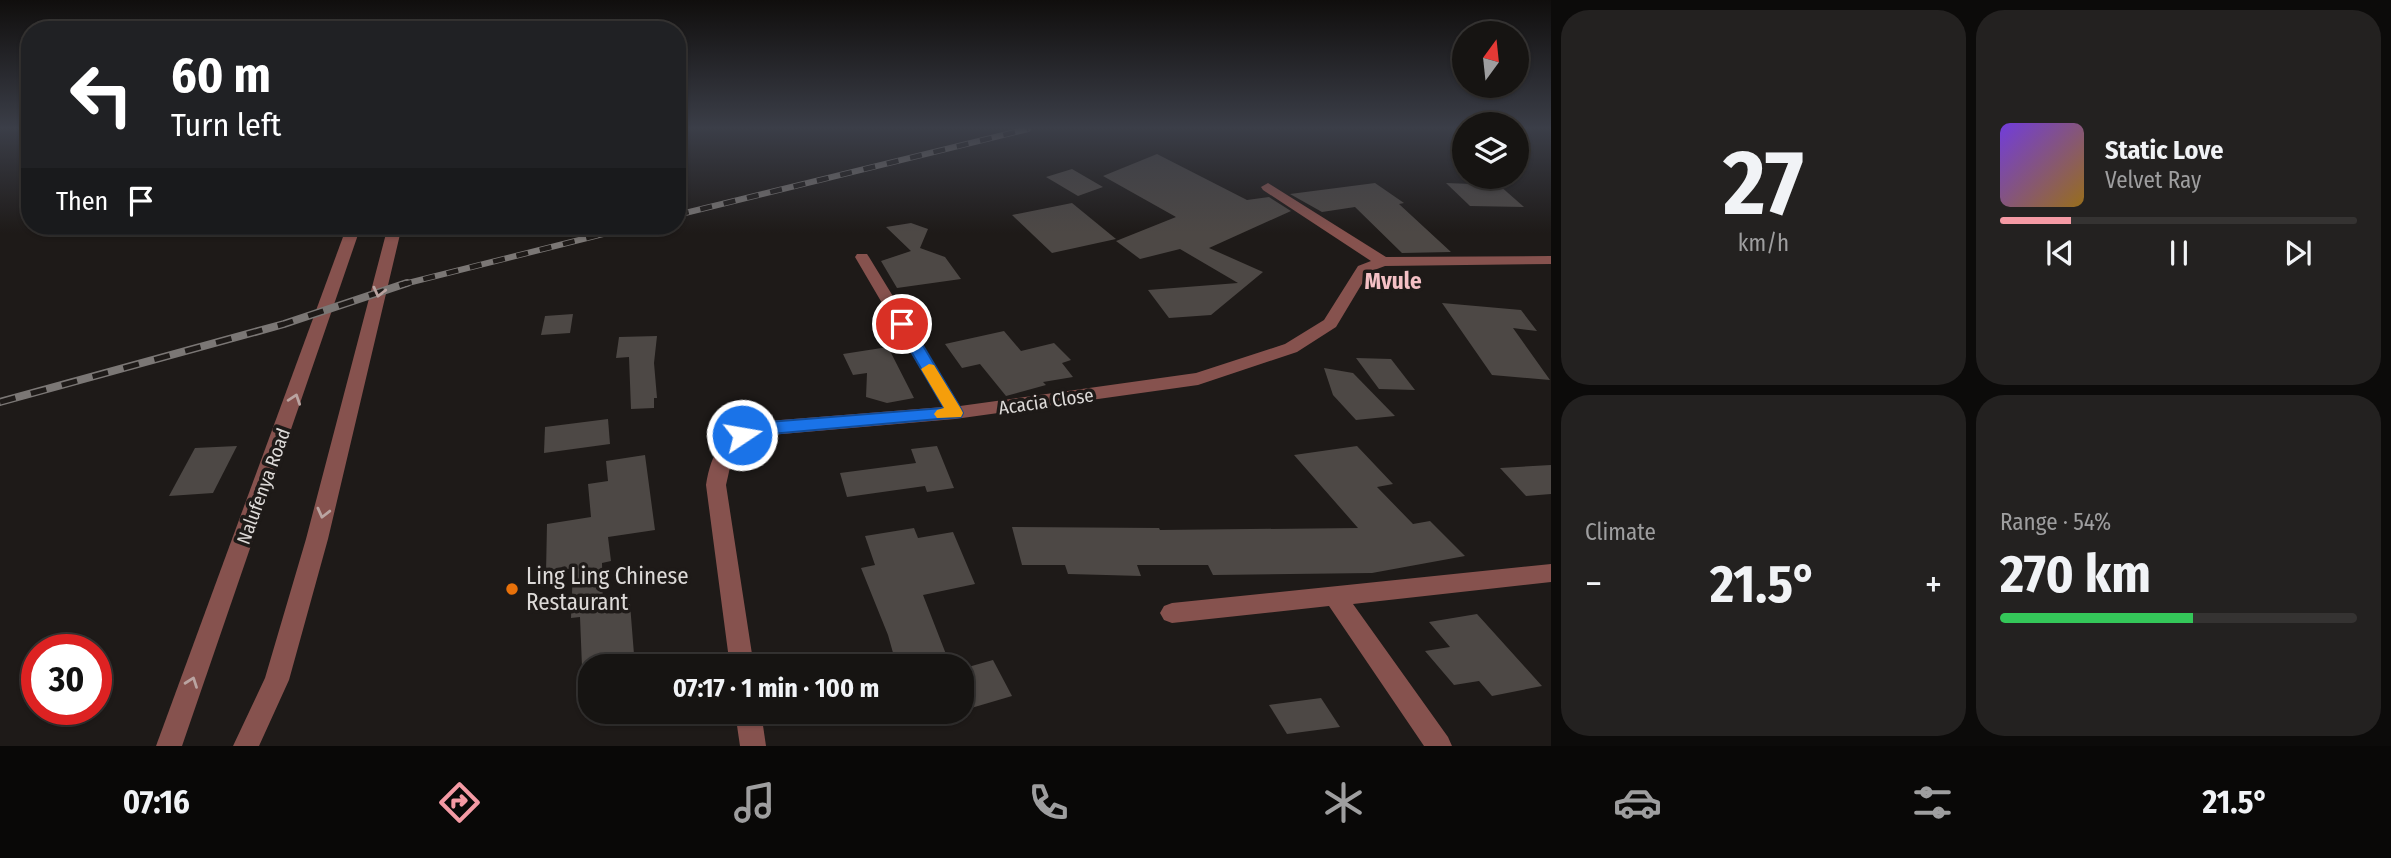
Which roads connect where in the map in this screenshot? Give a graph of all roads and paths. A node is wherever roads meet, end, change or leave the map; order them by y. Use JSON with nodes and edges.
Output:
{"nodes":[{"id":1,"x":1268,"y":187,"type":"dead end"},
{"id":2,"x":351,"y":235,"type":"edge"},
{"id":3,"x":394,"y":235,"type":"edge"},
{"id":4,"x":862,"y":257,"type":"dead end"},
{"id":5,"x":1551,"y":260,"type":"edge"},
{"id":6,"x":1383,"y":262,"type":"junction"},
{"id":7,"x":955,"y":413,"type":"junction"},
{"id":8,"x":1551,"y":573,"type":"edge"},
{"id":9,"x":1335,"y":596,"type":"junction"},
{"id":10,"x":1172,"y":613,"type":"dead end"},
{"id":11,"x":740,"y":654,"type":"edge"},
{"id":12,"x":750,"y":724,"type":"edge"},
{"id":13,"x":169,"y":746,"type":"edge"},
{"id":14,"x":246,"y":746,"type":"edge"},
{"id":15,"x":753,"y":746,"type":"edge"},
{"id":16,"x":1438,"y":746,"type":"edge"}],
"edges":[{"from":1,"to":6,"type":"street"},
{"from":13,"to":2,"type":"street","name":"Nalufenya Road","one_way":true},
{"from":3,"to":14,"type":"street","one_way":true},
{"from":4,"to":7,"type":"street"},
{"from":5,"to":6,"type":"street"},
{"from":6,"to":7,"type":"street","name":"Acacia Close"},
{"from":7,"to":11,"type":"street","name":"Acacia Close"},
{"from":8,"to":9,"type":"street"},
{"from":9,"to":10,"type":"street"},
{"from":9,"to":16,"type":"street"},
{"from":12,"to":15,"type":"street"}]}
